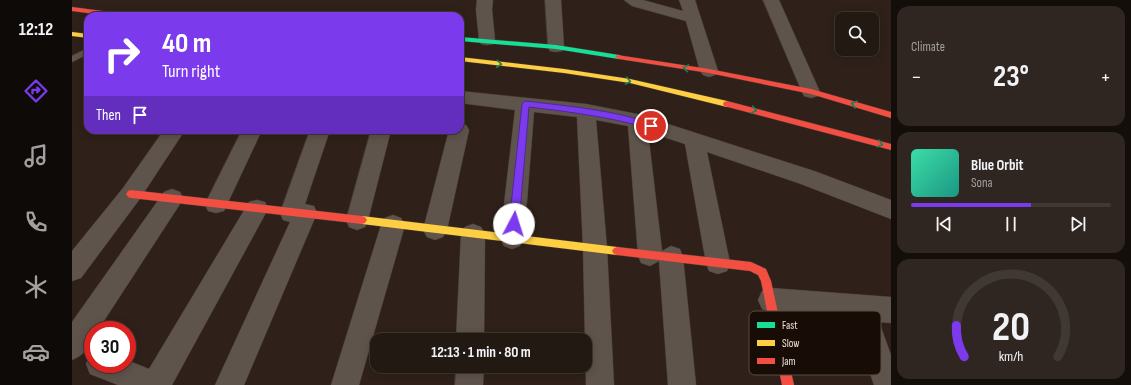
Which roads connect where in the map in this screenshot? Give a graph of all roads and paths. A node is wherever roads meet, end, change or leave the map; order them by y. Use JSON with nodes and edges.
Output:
{"nodes":[{"id":1,"x":74,"y":0,"type":"edge"},
{"id":2,"x":485,"y":0,"type":"edge"},
{"id":3,"x":553,"y":0,"type":"edge"},
{"id":4,"x":632,"y":0,"type":"edge"},
{"id":5,"x":686,"y":0,"type":"edge"},
{"id":6,"x":771,"y":0,"type":"edge"},
{"id":7,"x":72,"y":3,"type":"edge"},
{"id":8,"x":72,"y":9,"type":"edge"},
{"id":9,"x":95,"y":12,"type":"edge"},
{"id":10,"x":692,"y":18,"type":"junction"},
{"id":11,"x":72,"y":34,"type":"edge"},
{"id":12,"x":84,"y":36,"type":"edge"},
{"id":13,"x":464,"y":38,"type":"edge"},
{"id":14,"x":487,"y":40,"type":"junction"},
{"id":15,"x":556,"y":47,"type":"junction"},
{"id":16,"x":84,"y":53,"type":"edge"},
{"id":17,"x":72,"y":59,"type":"edge"},
{"id":18,"x":464,"y":59,"type":"edge"},
{"id":19,"x":709,"y":71,"type":"junction"},
{"id":20,"x":811,"y":92,"type":"junction"},
{"id":21,"x":464,"y":97,"type":"edge"},
{"id":22,"x":525,"y":104,"type":"junction"},
{"id":23,"x":586,"y":111,"type":"junction"},
{"id":24,"x":891,"y":115,"type":"edge"},
{"id":25,"x":637,"y":121,"type":"junction"},
{"id":26,"x":172,"y":134,"type":"edge"},
{"id":27,"x":250,"y":134,"type":"edge"},
{"id":28,"x":319,"y":134,"type":"edge"},
{"id":29,"x":380,"y":134,"type":"edge"},
{"id":30,"x":458,"y":134,"type":"edge"},
{"id":31,"x":694,"y":140,"type":"junction"},
{"id":32,"x":891,"y":147,"type":"edge"},
{"id":33,"x":131,"y":194,"type":"junction"},
{"id":34,"x":172,"y":198,"type":"junction"},
{"id":35,"x":216,"y":204,"type":"junction"},
{"id":36,"x":257,"y":209,"type":"junction"},
{"id":37,"x":891,"y":210,"type":"edge"},
{"id":38,"x":298,"y":213,"type":"junction"},
{"id":39,"x":357,"y":220,"type":"junction"},
{"id":40,"x":394,"y":225,"type":"junction"},
{"id":41,"x":435,"y":230,"type":"junction"},
{"id":42,"x":473,"y":234,"type":"junction"},
{"id":43,"x":512,"y":239,"type":"junction"},
{"id":44,"x":595,"y":248,"type":"junction"},
{"id":45,"x":660,"y":256,"type":"junction"},
{"id":46,"x":718,"y":263,"type":"junction"},
{"id":47,"x":72,"y":270,"type":"edge"},
{"id":48,"x":770,"y":300,"type":"junction"},
{"id":49,"x":860,"y":307,"type":"junction"},
{"id":50,"x":891,"y":310,"type":"edge"},
{"id":51,"x":772,"y":311,"type":"edge"},
{"id":52,"x":861,"y":311,"type":"edge"},
{"id":53,"x":470,"y":333,"type":"edge"},
{"id":54,"x":72,"y":346,"type":"edge"},
{"id":55,"x":72,"y":353,"type":"edge"},
{"id":56,"x":84,"y":358,"type":"edge"},
{"id":57,"x":881,"y":366,"type":"edge"},
{"id":58,"x":124,"y":373,"type":"edge"},
{"id":59,"x":470,"y":373,"type":"edge"},
{"id":60,"x":786,"y":375,"type":"edge"},
{"id":61,"x":155,"y":385,"type":"edge"},
{"id":62,"x":229,"y":385,"type":"edge"},
{"id":63,"x":345,"y":385,"type":"edge"},
{"id":64,"x":470,"y":385,"type":"edge"},
{"id":65,"x":600,"y":385,"type":"edge"},
{"id":66,"x":682,"y":385,"type":"edge"},
{"id":67,"x":788,"y":385,"type":"edge"},
{"id":68,"x":888,"y":385,"type":"edge"}],
"edges":[{"from":1,"to":7,"type":"street"},
{"from":2,"to":14,"type":"street"},
{"from":3,"to":15,"type":"street"},
{"from":4,"to":10,"type":"street"},
{"from":5,"to":10,"type":"street"},
{"from":6,"to":20,"type":"street"},
{"from":8,"to":9,"type":"street"},
{"from":10,"to":19,"type":"street"},
{"from":11,"to":12,"type":"street"},
{"from":13,"to":14,"type":"street"},
{"from":14,"to":15,"type":"street"},
{"from":19,"to":15,"type":"street","one_way":true},
{"from":16,"to":17,"type":"lane"},
{"from":18,"to":32,"type":"street","one_way":true},
{"from":19,"to":20,"type":"street"},
{"from":24,"to":20,"type":"street","one_way":true},
{"from":21,"to":22,"type":"street"},
{"from":22,"to":23,"type":"street"},
{"from":22,"to":43,"type":"street"},
{"from":23,"to":25,"type":"street"},
{"from":23,"to":44,"type":"street"},
{"from":25,"to":31,"type":"street"},
{"from":25,"to":45,"type":"street"},
{"from":26,"to":33,"type":"street"},
{"from":27,"to":35,"type":"street"},
{"from":28,"to":38,"type":"street"},
{"from":29,"to":39,"type":"street"},
{"from":30,"to":41,"type":"street"},
{"from":31,"to":37,"type":"street"},
{"from":31,"to":46,"type":"street"},
{"from":33,"to":34,"type":"street"},
{"from":33,"to":47,"type":"street"},
{"from":34,"to":35,"type":"street"},
{"from":34,"to":54,"type":"street"},
{"from":35,"to":36,"type":"street"},
{"from":36,"to":38,"type":"street"},
{"from":36,"to":61,"type":"street"},
{"from":38,"to":39,"type":"street"},
{"from":38,"to":62,"type":"street"},
{"from":39,"to":40,"type":"street"},
{"from":40,"to":41,"type":"street"},
{"from":40,"to":63,"type":"street"},
{"from":41,"to":42,"type":"street"},
{"from":42,"to":43,"type":"street"},
{"from":42,"to":53,"type":"street"},
{"from":43,"to":44,"type":"street"},
{"from":44,"to":45,"type":"street"},
{"from":44,"to":65,"type":"street"},
{"from":45,"to":46,"type":"street"},
{"from":45,"to":66,"type":"street"},
{"from":46,"to":48,"type":"street"},
{"from":48,"to":49,"type":"street"},
{"from":48,"to":51,"type":"street"},
{"from":49,"to":50,"type":"street"},
{"from":49,"to":52,"type":"street"},
{"from":55,"to":56,"type":"street"},
{"from":57,"to":68,"type":"street"},
{"from":58,"to":61,"type":"street"},
{"from":59,"to":64,"type":"street"},
{"from":60,"to":67,"type":"street"}]}
